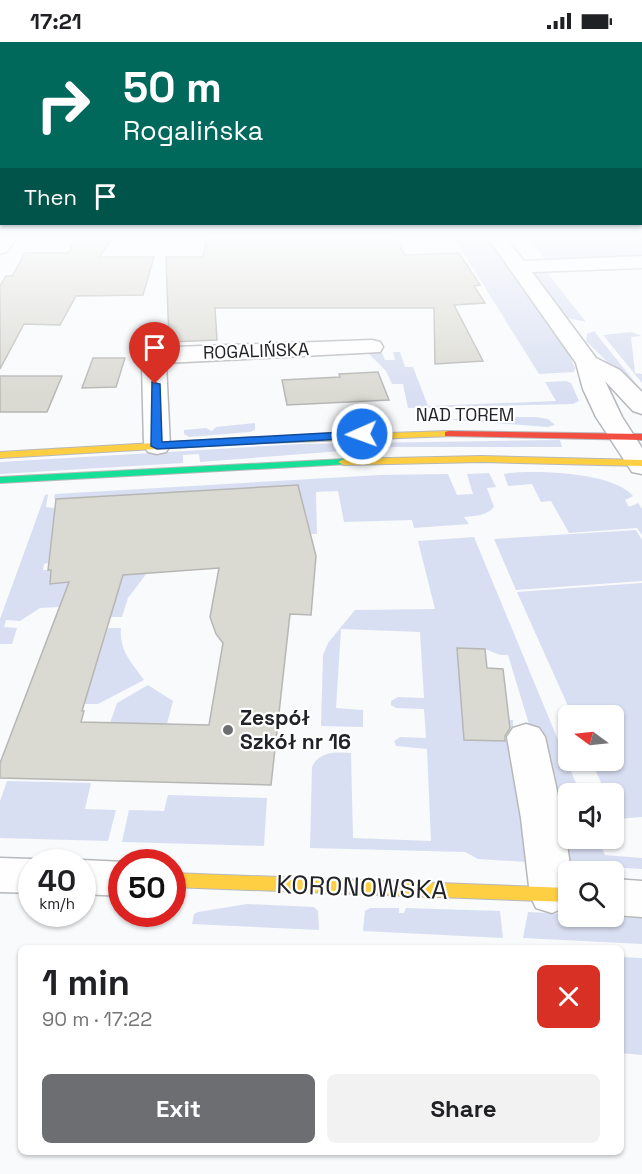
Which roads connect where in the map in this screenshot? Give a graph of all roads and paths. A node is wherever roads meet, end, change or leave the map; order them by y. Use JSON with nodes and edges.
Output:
{"nodes":[{"id":1,"x":537,"y":291,"type":"edge"},
{"id":2,"x":372,"y":347,"type":"dead end"},
{"id":3,"x":588,"y":363,"type":"junction"},
{"id":4,"x":642,"y":406,"type":"edge"},
{"id":5,"x":157,"y":446,"type":"junction"},
{"id":6,"x":638,"y":453,"type":"edge"},
{"id":7,"x":0,"y":455,"type":"edge"},
{"id":8,"x":0,"y":480,"type":"edge"},
{"id":9,"x":526,"y":737,"type":"dead end"},
{"id":10,"x":0,"y":875,"type":"edge"},
{"id":11,"x":18,"y":876,"type":"edge"},
{"id":12,"x":186,"y":881,"type":"edge"},
{"id":13,"x":558,"y":886,"type":"edge"},
{"id":14,"x":558,"y":895,"type":"edge"},
{"id":15,"x":624,"y":898,"type":"edge"},
{"id":16,"x":642,"y":899,"type":"edge"}],
"edges":[{"from":1,"to":3,"type":"street"},
{"from":2,"to":5,"type":"street","name":"ROGALIŃSKA"},
{"from":3,"to":4,"type":"street"},
{"from":3,"to":6,"type":"street"},
{"from":5,"to":6,"type":"main road","name":"NAD TOREM"},
{"from":5,"to":7,"type":"main road","name":"NAD TOREM"},
{"from":6,"to":8,"type":"main road"},
{"from":9,"to":13,"type":"street","name":"KORONOWSKA"},
{"from":10,"to":11,"type":"street"},
{"from":12,"to":14,"type":"main road","name":"KORONOWSKA"},
{"from":15,"to":16,"type":"street"}]}
